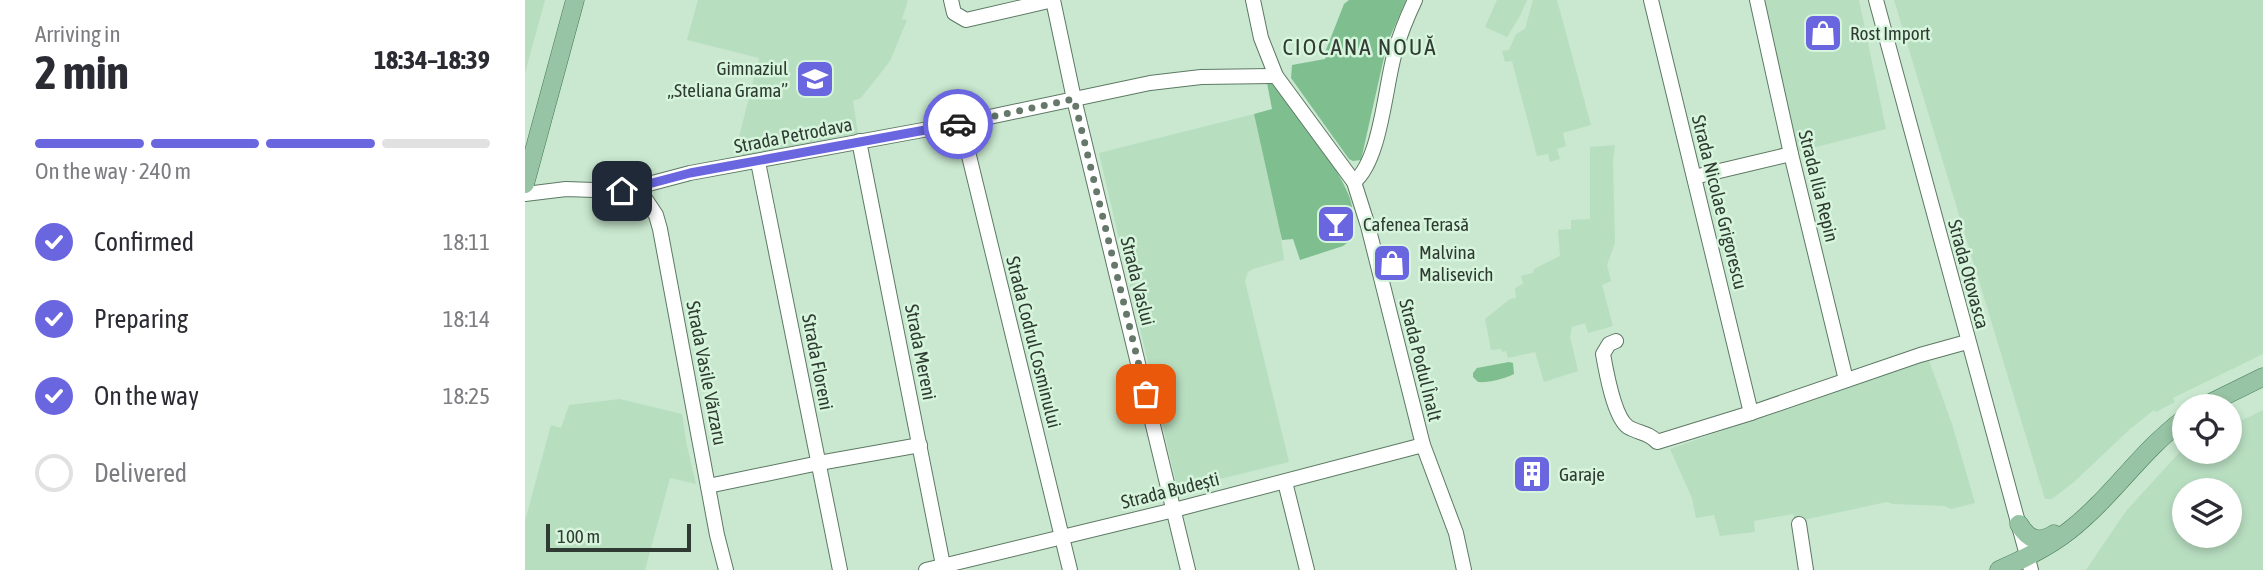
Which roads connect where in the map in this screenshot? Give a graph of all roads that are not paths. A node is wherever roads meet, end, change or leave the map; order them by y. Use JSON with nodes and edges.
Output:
{"nodes":[{"id":1,"x":575,"y":0,"type":"edge"},
{"id":2,"x":951,"y":0,"type":"edge"},
{"id":3,"x":1053,"y":0,"type":"edge"},
{"id":4,"x":1254,"y":0,"type":"edge"},
{"id":5,"x":1415,"y":0,"type":"edge"},
{"id":6,"x":1651,"y":0,"type":"edge"},
{"id":7,"x":1756,"y":0,"type":"edge"},
{"id":8,"x":1876,"y":0,"type":"edge"},
{"id":9,"x":1276,"y":76,"type":"junction"},
{"id":10,"x":1074,"y":99,"type":"junction"},
{"id":11,"x":961,"y":123,"type":"junction"},
{"id":12,"x":859,"y":141,"type":"junction"},
{"id":13,"x":1791,"y":155,"type":"junction"},
{"id":14,"x":758,"y":162,"type":"junction"},
{"id":15,"x":1694,"y":177,"type":"junction"},
{"id":16,"x":1354,"y":181,"type":"junction"},
{"id":17,"x":525,"y":184,"type":"edge"},
{"id":18,"x":638,"y":188,"type":"junction"},
{"id":19,"x":525,"y":194,"type":"edge"},
{"id":20,"x":1616,"y":341,"type":"dead end"},
{"id":21,"x":1967,"y":342,"type":"junction"},
{"id":22,"x":2263,"y":377,"type":"edge"},
{"id":23,"x":1846,"y":380,"type":"junction"},
{"id":24,"x":2228,"y":394,"type":"edge"},
{"id":25,"x":1751,"y":414,"type":"junction"},
{"id":26,"x":2172,"y":428,"type":"edge"},
{"id":27,"x":921,"y":445,"type":"junction"},
{"id":28,"x":1423,"y":445,"type":"junction"},
{"id":29,"x":818,"y":463,"type":"junction"},
{"id":30,"x":2134,"y":466,"type":"junction"},
{"id":31,"x":1285,"y":482,"type":"junction"},
{"id":32,"x":708,"y":486,"type":"junction"},
{"id":33,"x":1174,"y":510,"type":"junction"},
{"id":34,"x":1799,"y":524,"type":"dead end"},
{"id":35,"x":2019,"y":524,"type":"junction"},
{"id":36,"x":1062,"y":536,"type":"junction"},
{"id":37,"x":2029,"y":563,"type":"edge"},
{"id":38,"x":944,"y":568,"type":"edge"},
{"id":39,"x":726,"y":570,"type":"edge"},
{"id":40,"x":840,"y":570,"type":"edge"},
{"id":41,"x":926,"y":570,"type":"edge"},
{"id":42,"x":1070,"y":570,"type":"edge"},
{"id":43,"x":1188,"y":570,"type":"edge"},
{"id":44,"x":1307,"y":570,"type":"edge"},
{"id":45,"x":1464,"y":570,"type":"edge"},
{"id":46,"x":1806,"y":570,"type":"edge"},
{"id":47,"x":1999,"y":570,"type":"edge"}],
"edges":[{"from":1,"to":17,"type":"main road"},
{"from":2,"to":3,"type":"street"},
{"from":3,"to":10,"type":"street","name":"Strada Vaslui"},
{"from":4,"to":9,"type":"street","name":"Strada Podul Înalt"},
{"from":5,"to":16,"type":"street"},
{"from":6,"to":15,"type":"street","name":"Strada Nicolae Grigorescu"},
{"from":7,"to":13,"type":"street","name":"Strada Ilia Repin"},
{"from":8,"to":21,"type":"street","name":"Strada Otovasca"},
{"from":9,"to":10,"type":"street","name":"Strada Petrodava"},
{"from":9,"to":16,"type":"street","name":"Strada Podul Înalt"},
{"from":10,"to":11,"type":"street","name":"Strada Petrodava"},
{"from":10,"to":33,"type":"street","name":"Strada Vaslui"},
{"from":11,"to":12,"type":"street","name":"Strada Petrodava"},
{"from":11,"to":36,"type":"street","name":"Strada Codrul Cosminului"},
{"from":12,"to":14,"type":"street","name":"Strada Petrodava"},
{"from":12,"to":27,"type":"street","name":"Strada Mereni"},
{"from":13,"to":15,"type":"street"},
{"from":13,"to":23,"type":"street","name":"Strada Ilia Repin"},
{"from":14,"to":18,"type":"street","name":"Strada Petrodava"},
{"from":14,"to":29,"type":"street","name":"Strada Floreni"},
{"from":15,"to":25,"type":"street","name":"Strada Nicolae Grigorescu"},
{"from":16,"to":28,"type":"street","name":"Strada Podul Înalt"},
{"from":18,"to":19,"type":"street","name":"Strada Petrodava"},
{"from":18,"to":32,"type":"street","name":"Strada Vasile Vărzaru"},
{"from":20,"to":25,"type":"street"},
{"from":21,"to":23,"type":"street"},
{"from":21,"to":35,"type":"street","name":"Strada Otovasca"},
{"from":22,"to":24,"type":"main road"},
{"from":23,"to":25,"type":"street"},
{"from":26,"to":30,"type":"main road"},
{"from":27,"to":29,"type":"street"},
{"from":27,"to":38,"type":"street","name":"Strada Mereni"},
{"from":28,"to":31,"type":"street","name":"Strada Budești"},
{"from":28,"to":45,"type":"street","name":"Strada Podul Înalt"},
{"from":29,"to":32,"type":"street"},
{"from":29,"to":40,"type":"street","name":"Strada Floreni"},
{"from":30,"to":35,"type":"main road"},
{"from":30,"to":37,"type":"main road"},
{"from":31,"to":33,"type":"street","name":"Strada Budești"},
{"from":31,"to":44,"type":"street"},
{"from":32,"to":39,"type":"street","name":"Strada Vasile Vărzaru"},
{"from":33,"to":36,"type":"street","name":"Strada Budești"},
{"from":33,"to":43,"type":"street","name":"Strada Vaslui"},
{"from":34,"to":46,"type":"street"},
{"from":35,"to":37,"type":"street","name":"Strada Otovasca"},
{"from":36,"to":38,"type":"street","name":"Strada Budești"},
{"from":36,"to":42,"type":"street","name":"Strada Codrul Cosminului"},
{"from":37,"to":47,"type":"main road"},
{"from":38,"to":41,"type":"street","name":"Strada Budești"}]}
